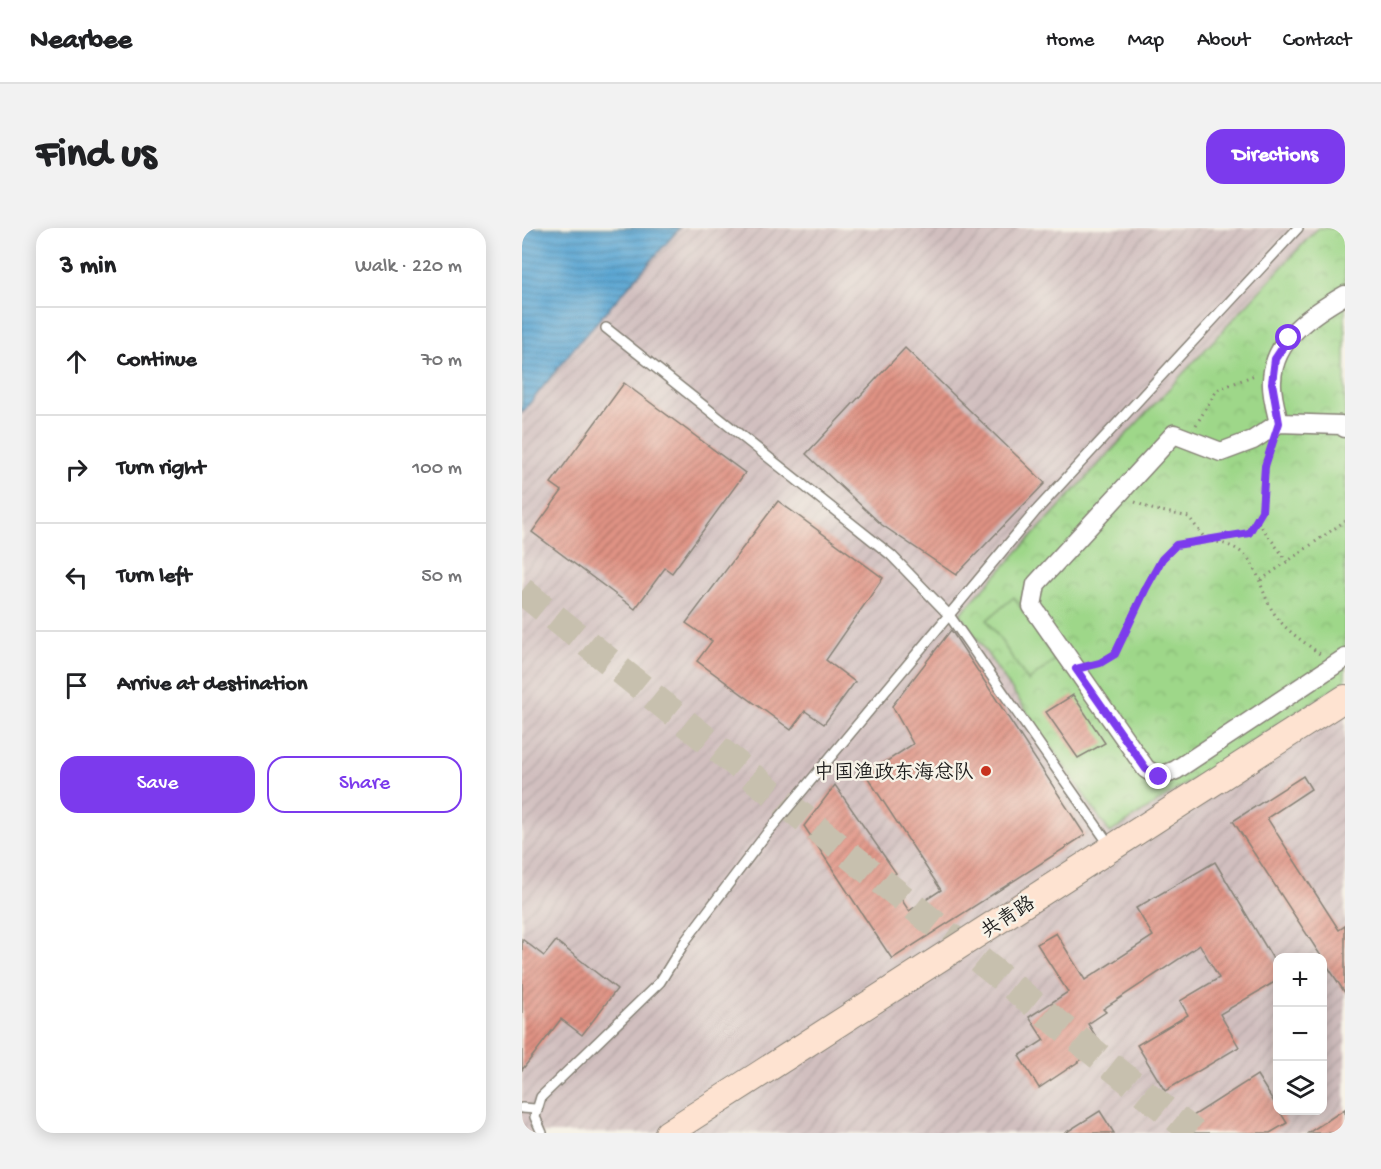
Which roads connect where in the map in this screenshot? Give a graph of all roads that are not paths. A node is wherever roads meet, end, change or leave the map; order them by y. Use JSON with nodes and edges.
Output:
{"nodes":[{"id":1,"x":1298,"y":228,"type":"edge"},
{"id":2,"x":1345,"y":295,"type":"edge"},
{"id":3,"x":606,"y":328,"type":"dead end"},
{"id":4,"x":1279,"y":423,"type":"junction"},
{"id":5,"x":1345,"y":428,"type":"edge"},
{"id":6,"x":949,"y":615,"type":"junction"},
{"id":7,"x":1340,"y":661,"type":"edge"},
{"id":8,"x":1345,"y":698,"type":"edge"},
{"id":9,"x":1113,"y":849,"type":"junction"},
{"id":10,"x":522,"y":1108,"type":"edge"},
{"id":11,"x":535,"y":1109,"type":"junction"},
{"id":12,"x":542,"y":1133,"type":"edge"},
{"id":13,"x":668,"y":1133,"type":"edge"}],
"edges":[{"from":1,"to":6,"type":"lane"},
{"from":2,"to":4,"type":"street"},
{"from":3,"to":6,"type":"lane"},
{"from":4,"to":5,"type":"street"},
{"from":4,"to":7,"type":"street"},
{"from":6,"to":9,"type":"lane"},
{"from":6,"to":11,"type":"lane"},
{"from":8,"to":9,"type":"street","name":"共青路"},
{"from":9,"to":13,"type":"street","name":"共青路"},
{"from":10,"to":11,"type":"lane"},
{"from":11,"to":12,"type":"lane"}]}
